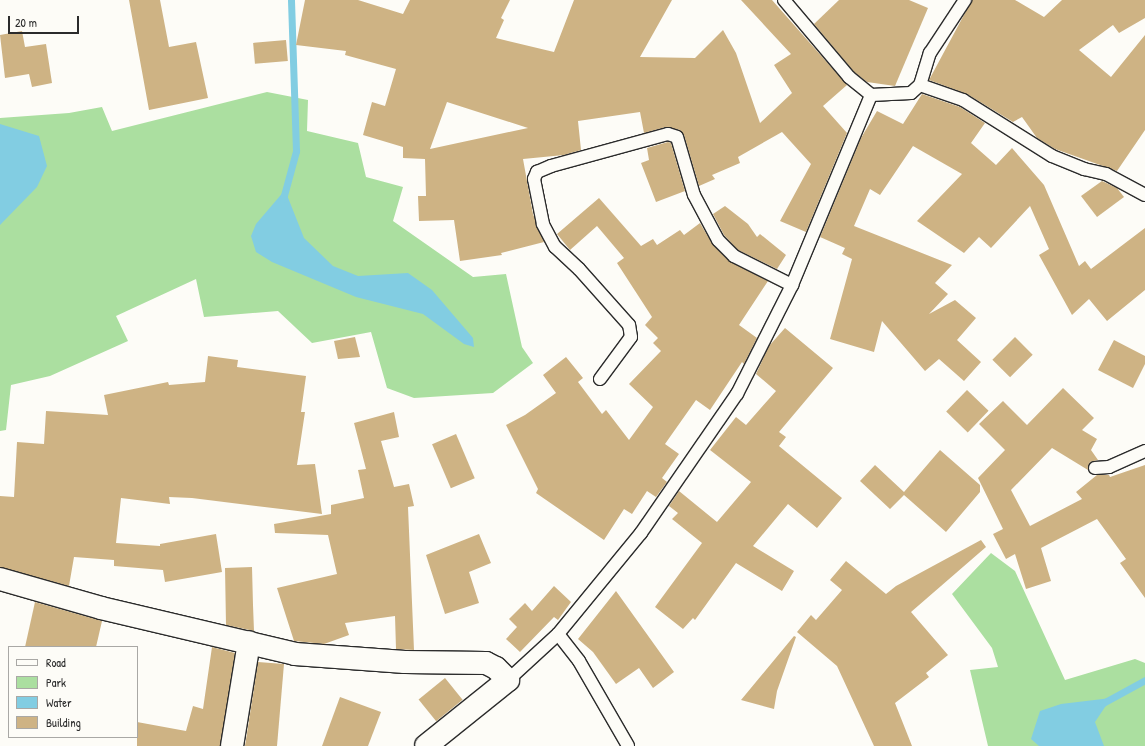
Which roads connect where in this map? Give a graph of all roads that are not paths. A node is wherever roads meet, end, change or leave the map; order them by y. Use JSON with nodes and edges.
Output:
{"nodes":[{"id":1,"x":784,"y":0,"type":"edge"},
{"id":2,"x":965,"y":0,"type":"edge"},
{"id":3,"x":920,"y":85,"type":"junction"},
{"id":4,"x":871,"y":95,"type":"junction"},
{"id":5,"x":1145,"y":195,"type":"edge"},
{"id":6,"x":792,"y":285,"type":"junction"},
{"id":7,"x":600,"y":379,"type":"dead end"},
{"id":8,"x":1145,"y":451,"type":"edge"},
{"id":9,"x":1095,"y":468,"type":"dead end"},
{"id":10,"x":0,"y":579,"type":"edge"},
{"id":11,"x":558,"y":634,"type":"junction"},
{"id":12,"x":249,"y":642,"type":"junction"},
{"id":13,"x":508,"y":680,"type":"junction"},
{"id":14,"x":232,"y":746,"type":"edge"},
{"id":15,"x":426,"y":746,"type":"edge"},
{"id":16,"x":628,"y":746,"type":"edge"}],
"edges":[{"from":1,"to":4,"type":"lane"},
{"from":2,"to":3,"type":"lane"},
{"from":3,"to":4,"type":"lane"},
{"from":3,"to":5,"type":"lane"},
{"from":4,"to":6,"type":"lane"},
{"from":6,"to":7,"type":"lane"},
{"from":6,"to":11,"type":"lane"},
{"from":8,"to":9,"type":"lane"},
{"from":10,"to":12,"type":"street"},
{"from":11,"to":13,"type":"lane"},
{"from":11,"to":16,"type":"lane"},
{"from":12,"to":13,"type":"street"},
{"from":12,"to":14,"type":"street"},
{"from":13,"to":15,"type":"street"}]}
